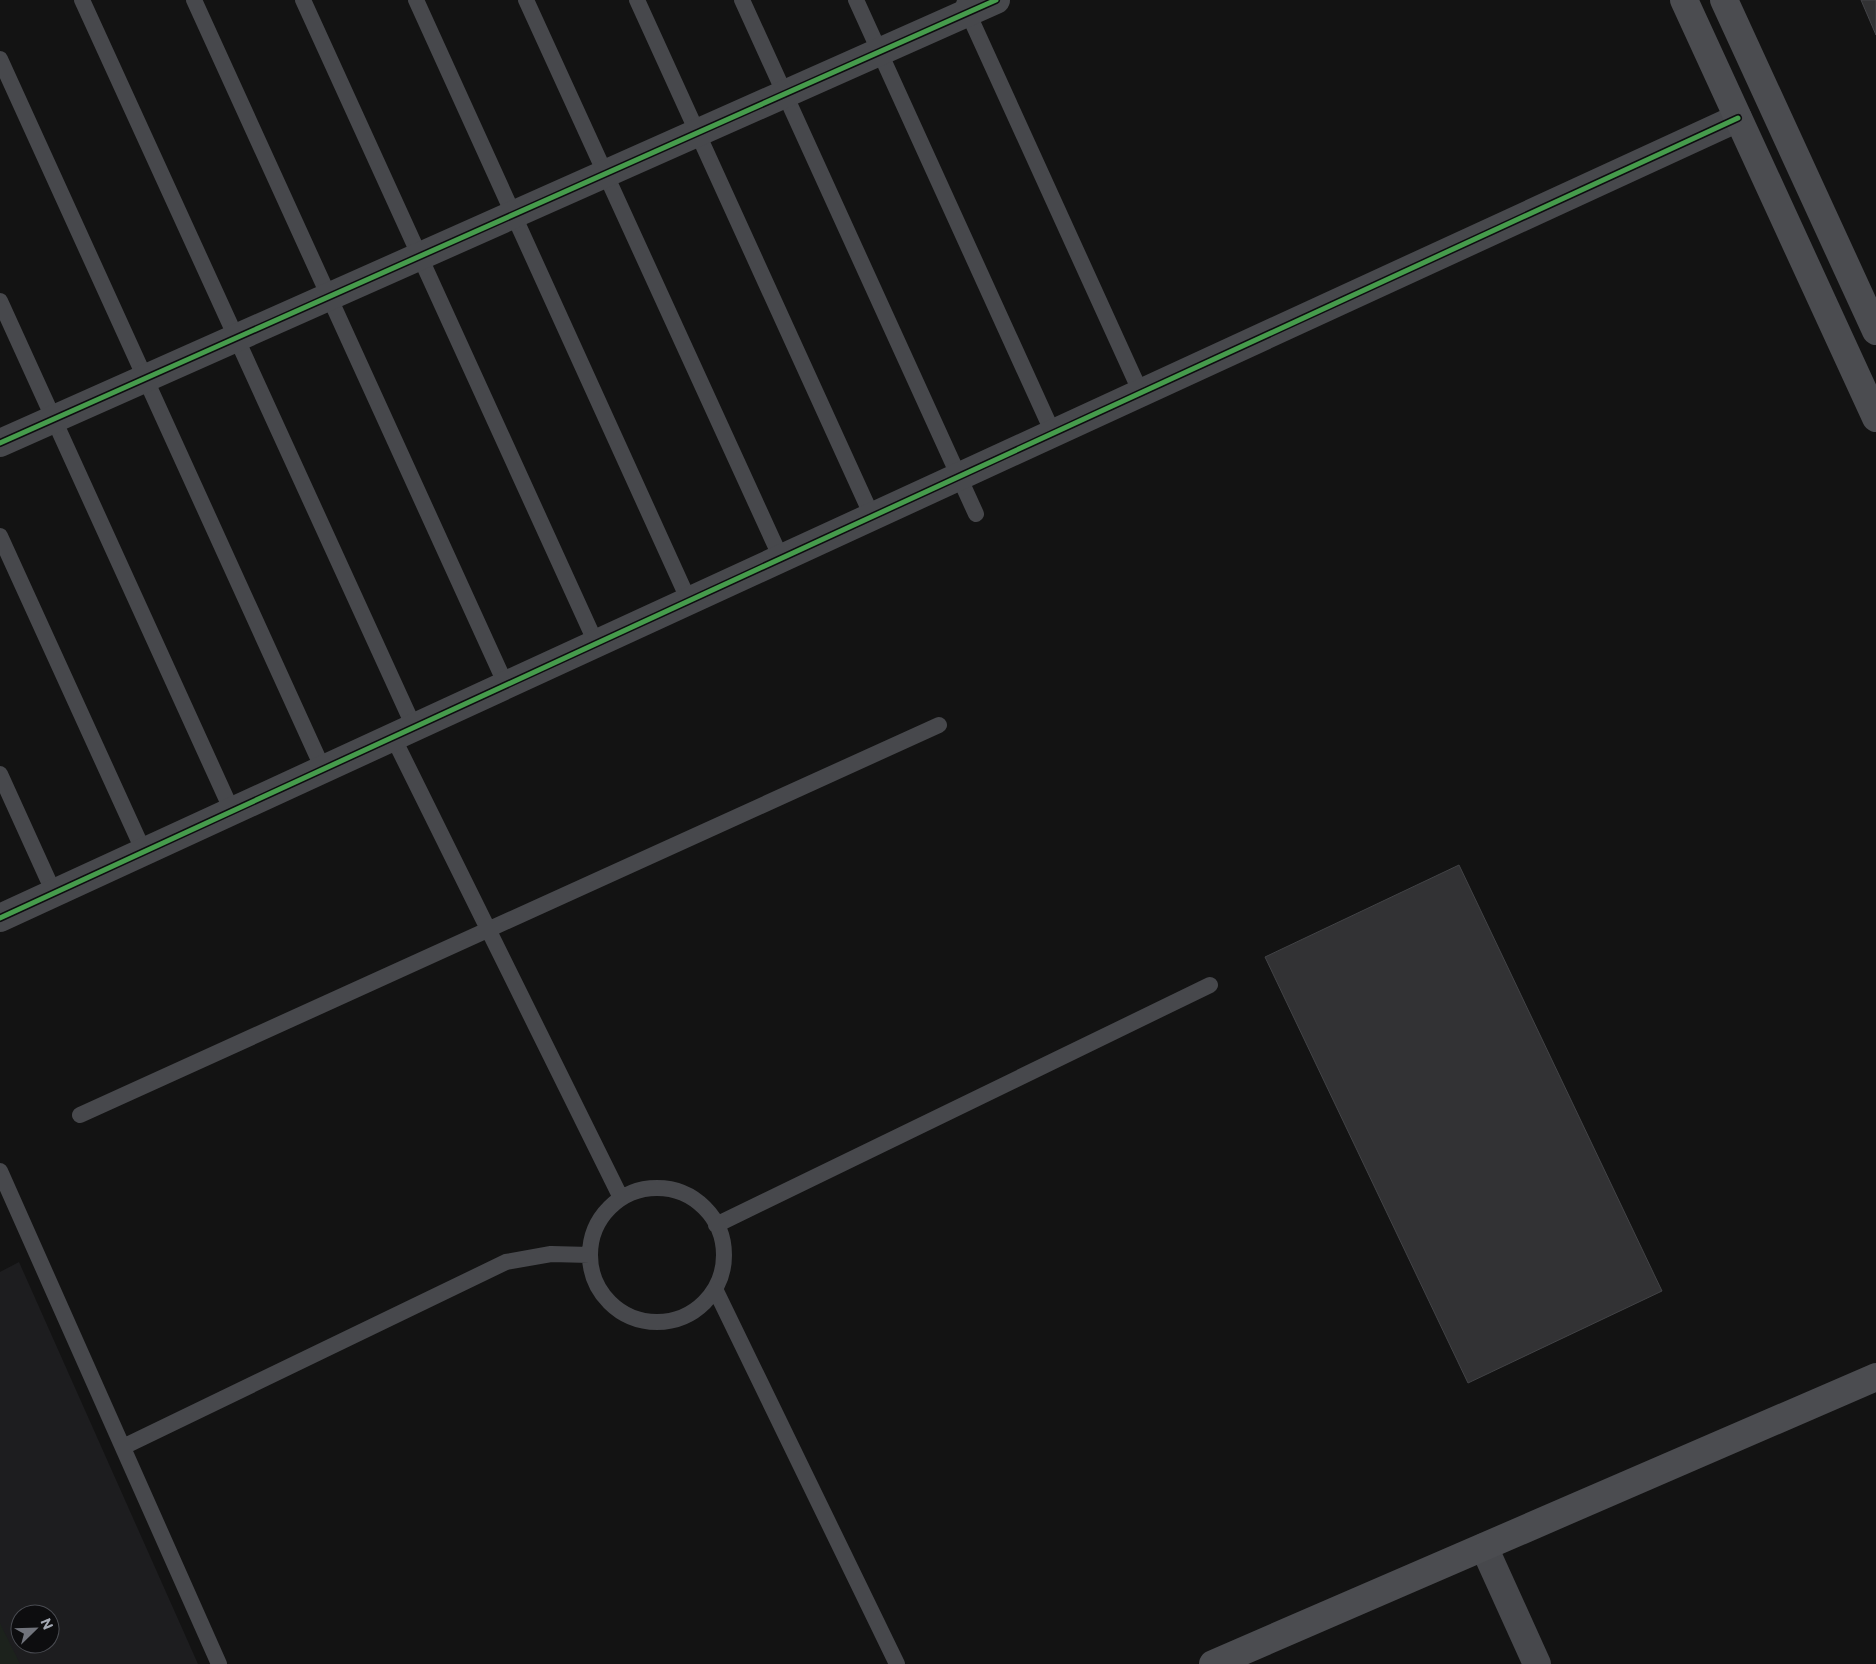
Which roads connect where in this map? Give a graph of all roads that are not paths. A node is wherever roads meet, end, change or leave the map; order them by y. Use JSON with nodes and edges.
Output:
{"nodes":[{"id":1,"x":82,"y":0,"type":"edge"},
{"id":2,"x":194,"y":0,"type":"edge"},
{"id":3,"x":303,"y":0,"type":"edge"},
{"id":4,"x":416,"y":0,"type":"edge"},
{"id":5,"x":526,"y":0,"type":"edge"},
{"id":6,"x":637,"y":0,"type":"edge"},
{"id":7,"x":742,"y":0,"type":"edge"},
{"id":8,"x":856,"y":0,"type":"edge"},
{"id":9,"x":996,"y":0,"type":"edge"},
{"id":10,"x":1684,"y":0,"type":"edge"},
{"id":11,"x":1724,"y":0,"type":"edge"},
{"id":12,"x":965,"y":6,"type":"edge"},
{"id":13,"x":880,"y":52,"type":"junction"},
{"id":14,"x":0,"y":59,"type":"edge"},
{"id":15,"x":785,"y":94,"type":"junction"},
{"id":16,"x":1738,"y":118,"type":"junction"},
{"id":17,"x":697,"y":132,"type":"junction"},
{"id":18,"x":606,"y":173,"type":"junction"},
{"id":19,"x":514,"y":214,"type":"junction"},
{"id":20,"x":420,"y":256,"type":"junction"},
{"id":21,"x":329,"y":296,"type":"junction"},
{"id":22,"x":0,"y":301,"type":"edge"},
{"id":23,"x":1876,"y":331,"type":"edge"},
{"id":24,"x":236,"y":337,"type":"junction"},
{"id":25,"x":145,"y":377,"type":"junction"},
{"id":26,"x":1141,"y":393,"type":"junction"},
{"id":27,"x":54,"y":418,"type":"junction"},
{"id":28,"x":1876,"y":418,"type":"edge"},
{"id":29,"x":1053,"y":433,"type":"junction"},
{"id":30,"x":0,"y":443,"type":"edge"},
{"id":31,"x":959,"y":476,"type":"junction"},
{"id":32,"x":976,"y":514,"type":"dead end"},
{"id":33,"x":872,"y":516,"type":"junction"},
{"id":34,"x":0,"y":536,"type":"edge"},
{"id":35,"x":781,"y":558,"type":"junction"},
{"id":36,"x":689,"y":600,"type":"junction"},
{"id":37,"x":596,"y":643,"type":"junction"},
{"id":38,"x":506,"y":685,"type":"junction"},
{"id":39,"x":939,"y":725,"type":"dead end"},
{"id":40,"x":403,"y":732,"type":"junction"},
{"id":41,"x":323,"y":769,"type":"junction"},
{"id":42,"x":0,"y":774,"type":"edge"},
{"id":43,"x":232,"y":811,"type":"junction"},
{"id":44,"x":144,"y":852,"type":"junction"},
{"id":45,"x":54,"y":893,"type":"junction"},
{"id":46,"x":0,"y":918,"type":"edge"},
{"id":47,"x":488,"y":929,"type":"junction"},
{"id":48,"x":1210,"y":985,"type":"dead end"},
{"id":49,"x":80,"y":1115,"type":"dead end"},
{"id":50,"x":0,"y":1171,"type":"edge"},
{"id":51,"x":622,"y":1198,"type":"junction"},
{"id":52,"x":716,"y":1225,"type":"junction"},
{"id":53,"x":590,"y":1256,"type":"junction"},
{"id":54,"x":715,"y":1288,"type":"junction"},
{"id":55,"x":1876,"y":1377,"type":"edge"},
{"id":56,"x":123,"y":1447,"type":"junction"},
{"id":57,"x":1484,"y":1547,"type":"junction"},
{"id":58,"x":219,"y":1664,"type":"edge"},
{"id":59,"x":897,"y":1664,"type":"edge"},
{"id":60,"x":1213,"y":1664,"type":"edge"},
{"id":61,"x":1537,"y":1664,"type":"edge"}],
"edges":[{"from":1,"to":24,"type":"lane"},
{"from":2,"to":21,"type":"lane"},
{"from":3,"to":20,"type":"lane"},
{"from":4,"to":19,"type":"lane"},
{"from":5,"to":18,"type":"lane"},
{"from":6,"to":17,"type":"lane"},
{"from":7,"to":15,"type":"lane"},
{"from":8,"to":13,"type":"lane"},
{"from":9,"to":12,"type":"street"},
{"from":10,"to":16,"type":"street"},
{"from":11,"to":23,"type":"street"},
{"from":12,"to":13,"type":"street"},
{"from":12,"to":26,"type":"lane"},
{"from":13,"to":15,"type":"street"},
{"from":13,"to":29,"type":"lane"},
{"from":14,"to":25,"type":"lane"},
{"from":15,"to":17,"type":"street"},
{"from":15,"to":31,"type":"lane"},
{"from":16,"to":26,"type":"street"},
{"from":16,"to":28,"type":"street"},
{"from":17,"to":18,"type":"street"},
{"from":17,"to":33,"type":"lane"},
{"from":18,"to":19,"type":"street"},
{"from":18,"to":35,"type":"lane"},
{"from":19,"to":20,"type":"street"},
{"from":19,"to":36,"type":"lane"},
{"from":20,"to":21,"type":"street"},
{"from":20,"to":37,"type":"lane"},
{"from":21,"to":24,"type":"street"},
{"from":21,"to":38,"type":"lane"},
{"from":22,"to":27,"type":"lane"},
{"from":24,"to":25,"type":"street"},
{"from":24,"to":40,"type":"lane"},
{"from":25,"to":27,"type":"street"},
{"from":25,"to":41,"type":"lane"},
{"from":26,"to":29,"type":"street"},
{"from":27,"to":30,"type":"street"},
{"from":27,"to":43,"type":"lane"},
{"from":29,"to":31,"type":"street"},
{"from":31,"to":32,"type":"lane"},
{"from":31,"to":33,"type":"street"},
{"from":33,"to":35,"type":"street"},
{"from":34,"to":44,"type":"lane"},
{"from":35,"to":36,"type":"street"},
{"from":36,"to":37,"type":"street"},
{"from":37,"to":38,"type":"street"},
{"from":38,"to":40,"type":"street"},
{"from":39,"to":47,"type":"lane"},
{"from":40,"to":41,"type":"street"},
{"from":40,"to":47,"type":"lane"},
{"from":41,"to":43,"type":"street"},
{"from":42,"to":45,"type":"lane"},
{"from":43,"to":44,"type":"street"},
{"from":44,"to":45,"type":"street"},
{"from":45,"to":46,"type":"street"},
{"from":47,"to":49,"type":"lane"},
{"from":47,"to":51,"type":"lane"},
{"from":48,"to":52,"type":"lane"},
{"from":50,"to":56,"type":"lane"},
{"from":51,"to":52,"type":"lane"},
{"from":51,"to":53,"type":"lane"},
{"from":52,"to":54,"type":"lane"},
{"from":53,"to":54,"type":"lane"},
{"from":53,"to":56,"type":"lane"},
{"from":54,"to":59,"type":"lane"},
{"from":55,"to":57,"type":"street"},
{"from":56,"to":58,"type":"lane"},
{"from":57,"to":60,"type":"street"},
{"from":57,"to":61,"type":"street"}]}
